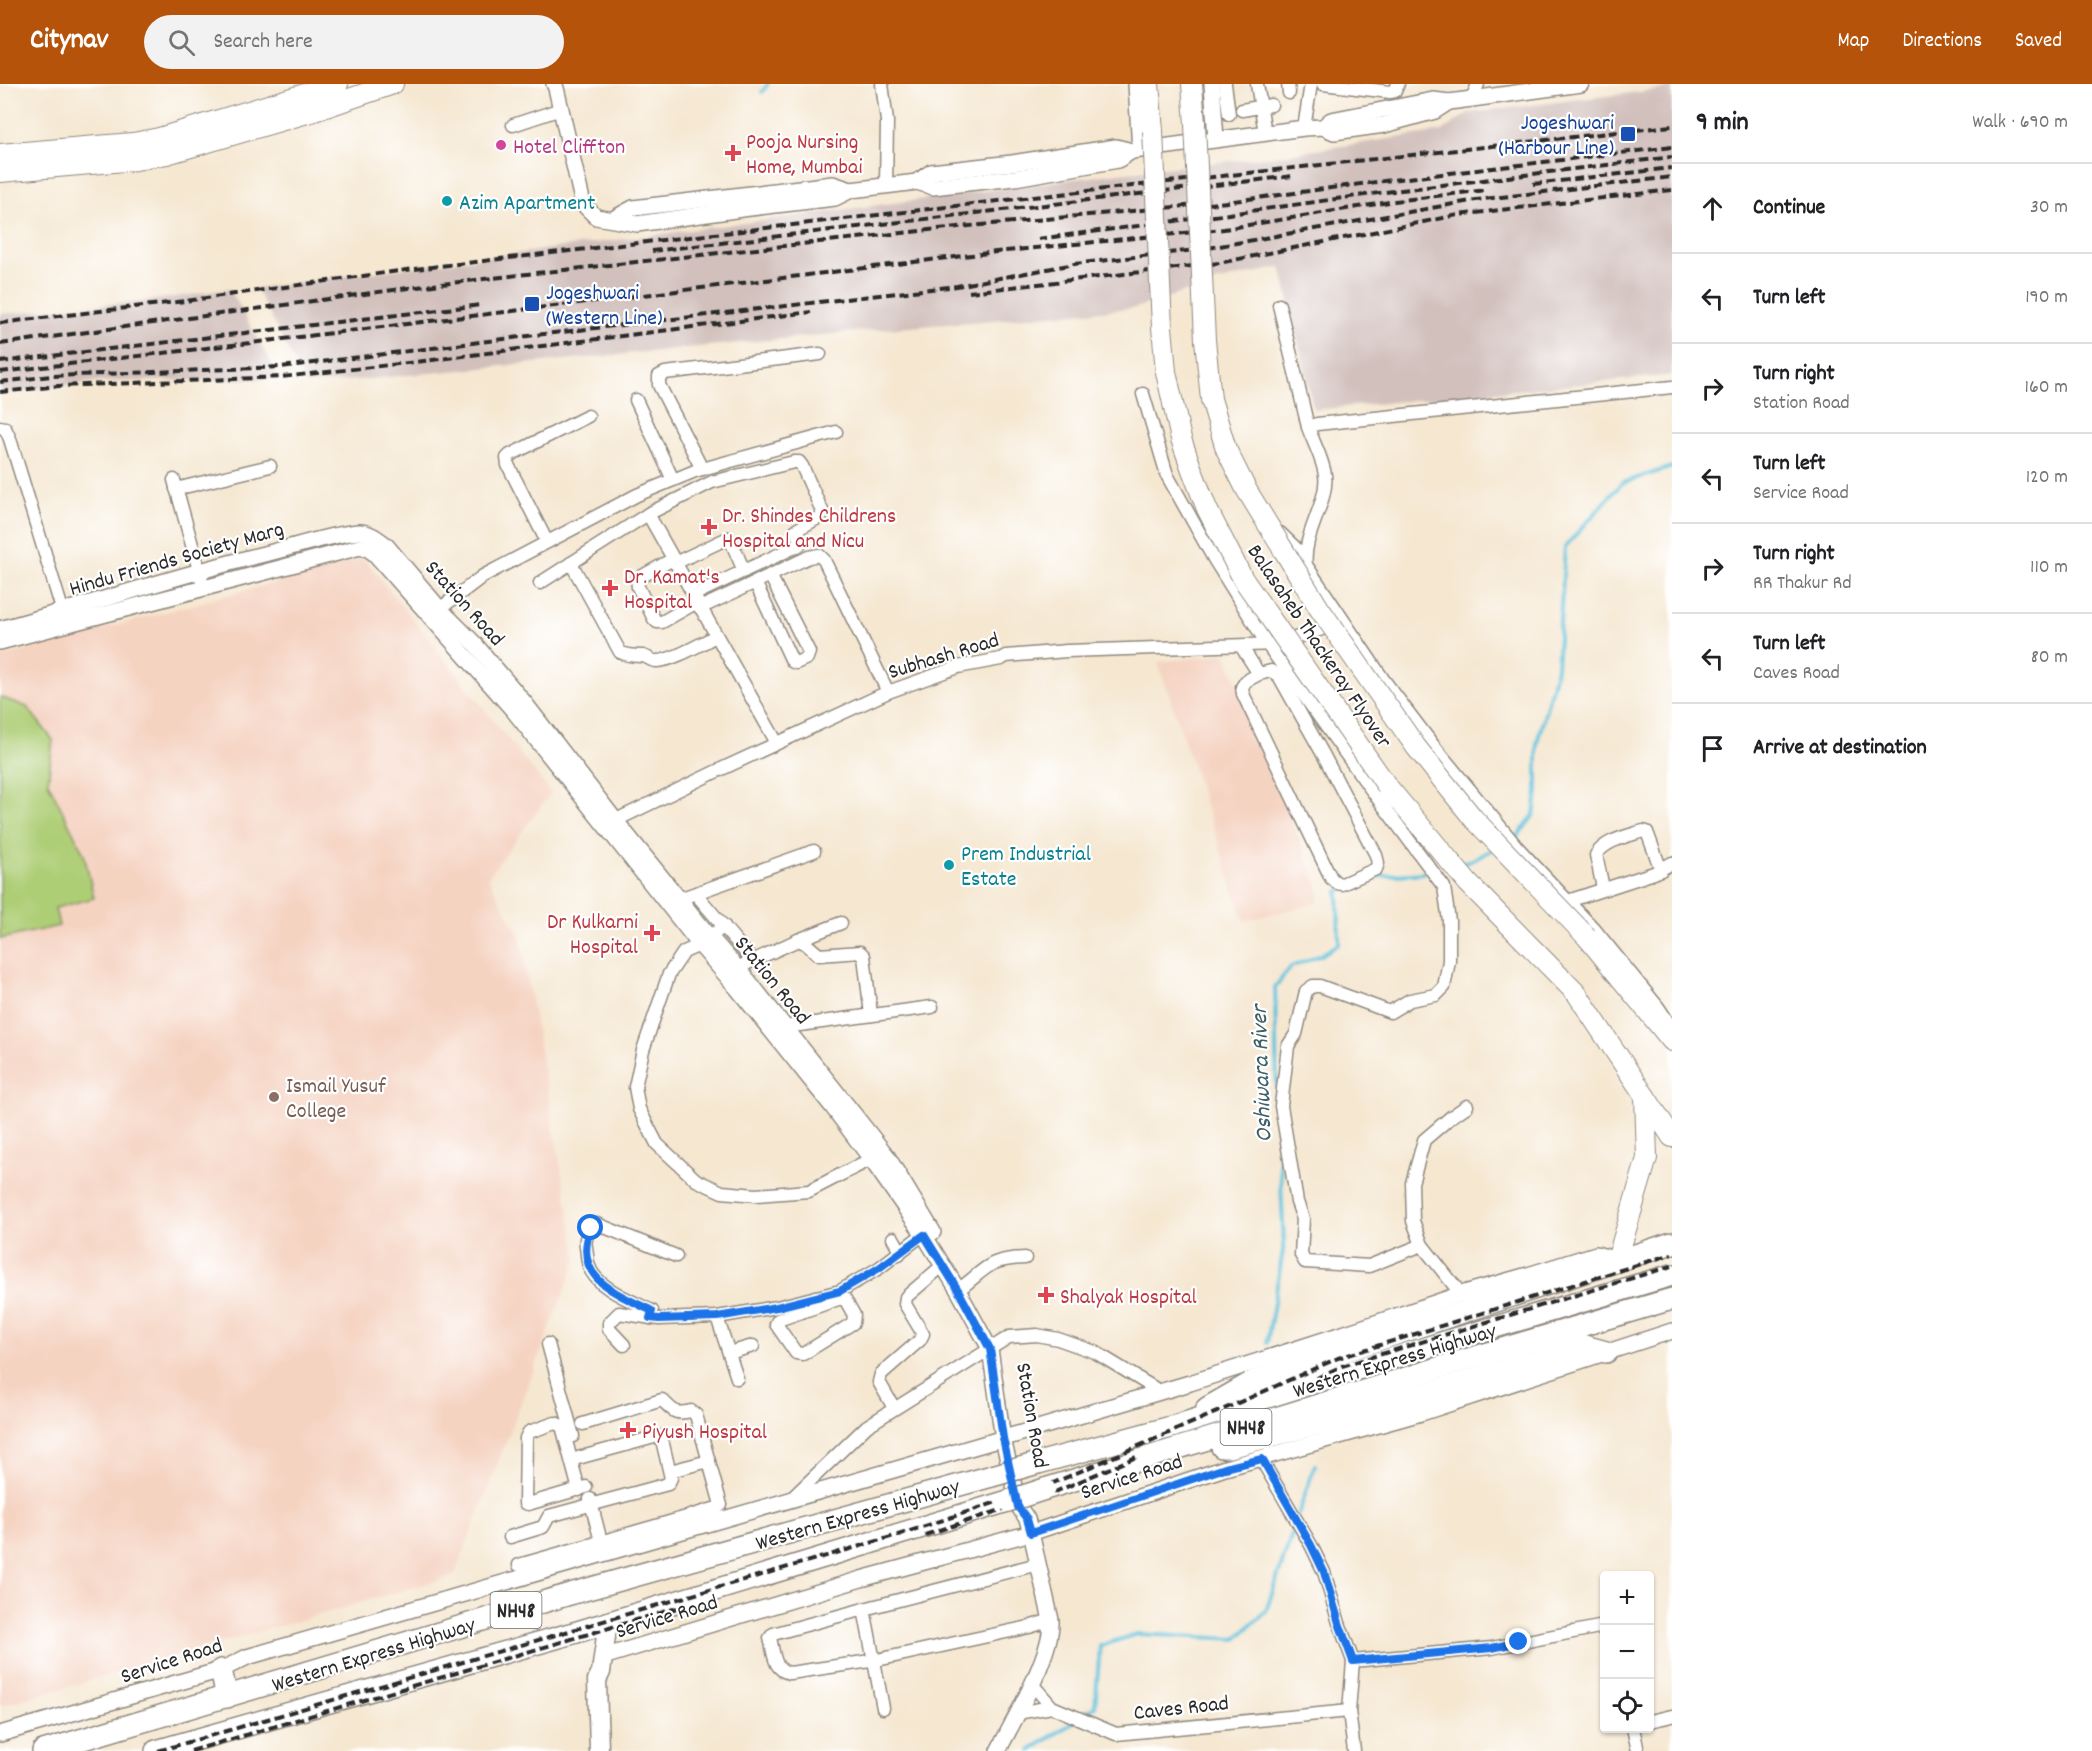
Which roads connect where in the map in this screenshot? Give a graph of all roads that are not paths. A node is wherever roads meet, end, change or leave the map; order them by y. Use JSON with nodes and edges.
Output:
{"nodes":[{"id":1,"x":338,"y":84,"type":"edge"},
{"id":2,"x":393,"y":84,"type":"edge"},
{"id":3,"x":554,"y":84,"type":"edge"},
{"id":4,"x":882,"y":84,"type":"edge"},
{"id":5,"x":1136,"y":84,"type":"edge"},
{"id":6,"x":1149,"y":84,"type":"edge"},
{"id":7,"x":1192,"y":84,"type":"edge"},
{"id":8,"x":1212,"y":84,"type":"edge"},
{"id":9,"x":1225,"y":84,"type":"edge"},
{"id":10,"x":1257,"y":84,"type":"edge"},
{"id":11,"x":1311,"y":84,"type":"edge"},
{"id":12,"x":1323,"y":84,"type":"edge"},
{"id":13,"x":1398,"y":84,"type":"edge"},
{"id":14,"x":1478,"y":84,"type":"edge"},
{"id":15,"x":1581,"y":84,"type":"edge"},
{"id":16,"x":1353,"y":86,"type":"edge"},
{"id":17,"x":307,"y":89,"type":"edge"},
{"id":18,"x":1472,"y":99,"type":"junction"},
{"id":19,"x":1266,"y":106,"type":"junction"},
{"id":20,"x":561,"y":109,"type":"junction"},
{"id":21,"x":1242,"y":110,"type":"dead end"},
{"id":22,"x":1229,"y":114,"type":"dead end"},
{"id":23,"x":513,"y":125,"type":"dead end"},
{"id":24,"x":1304,"y":128,"type":"junction"},
{"id":25,"x":1265,"y":133,"type":"junction"},
{"id":26,"x":1216,"y":138,"type":"junction"},
{"id":27,"x":163,"y":146,"type":"junction"},
{"id":28,"x":1136,"y":151,"type":"junction"},
{"id":29,"x":0,"y":154,"type":"edge"},
{"id":30,"x":1033,"y":167,"type":"junction"},
{"id":31,"x":0,"y":172,"type":"edge"},
{"id":32,"x":886,"y":186,"type":"junction"},
{"id":33,"x":1280,"y":305,"type":"dead end"},
{"id":34,"x":1211,"y":313,"type":"dead end"},
{"id":35,"x":820,"y":354,"type":"dead end"},
{"id":36,"x":1672,"y":387,"type":"edge"},
{"id":37,"x":1143,"y":394,"type":"dead end"},
{"id":38,"x":636,"y":400,"type":"dead end"},
{"id":39,"x":588,"y":416,"type":"dead end"},
{"id":40,"x":0,"y":427,"type":"edge"},
{"id":41,"x":1308,"y":427,"type":"junction"},
{"id":42,"x":836,"y":432,"type":"dead end"},
{"id":43,"x":270,"y":466,"type":"dead end"},
{"id":44,"x":702,"y":469,"type":"junction"},
{"id":45,"x":673,"y":480,"type":"junction"},
{"id":46,"x":648,"y":514,"type":"junction"},
{"id":47,"x":363,"y":540,"type":"junction"},
{"id":48,"x":547,"y":542,"type":"junction"},
{"id":49,"x":1305,"y":557,"type":"junction"},
{"id":50,"x":674,"y":561,"type":"junction"},
{"id":51,"x":571,"y":563,"type":"junction"},
{"id":52,"x":199,"y":570,"type":"junction"},
{"id":53,"x":744,"y":571,"type":"junction"},
{"id":54,"x":770,"y":575,"type":"junction"},
{"id":55,"x":540,"y":582,"type":"dead end"},
{"id":56,"x":755,"y":582,"type":"junction"},
{"id":57,"x":204,"y":588,"type":"junction"},
{"id":58,"x":696,"y":601,"type":"junction"},
{"id":59,"x":435,"y":612,"type":"junction"},
{"id":60,"x":65,"y":618,"type":"junction"},
{"id":61,"x":1344,"y":622,"type":"junction"},
{"id":62,"x":0,"y":629,"type":"edge"},
{"id":63,"x":716,"y":636,"type":"junction"},
{"id":64,"x":0,"y":642,"type":"edge"},
{"id":65,"x":1267,"y":644,"type":"junction"},
{"id":66,"x":1241,"y":646,"type":"junction"},
{"id":67,"x":1259,"y":674,"type":"junction"},
{"id":68,"x":888,"y":692,"type":"junction"},
{"id":69,"x":777,"y":743,"type":"junction"},
{"id":70,"x":610,"y":823,"type":"junction"},
{"id":71,"x":814,"y":851,"type":"dead end"},
{"id":72,"x":1672,"y":863,"type":"edge"},
{"id":73,"x":1661,"y":870,"type":"junction"},
{"id":74,"x":1603,"y":888,"type":"junction"},
{"id":75,"x":696,"y":894,"type":"junction"},
{"id":76,"x":679,"y":900,"type":"junction"},
{"id":77,"x":1568,"y":901,"type":"junction"},
{"id":78,"x":841,"y":922,"type":"dead end"},
{"id":79,"x":724,"y":926,"type":"junction"},
{"id":80,"x":798,"y":940,"type":"junction"},
{"id":81,"x":705,"y":941,"type":"junction"},
{"id":82,"x":1606,"y":952,"type":"junction"},
{"id":83,"x":753,"y":961,"type":"junction"},
{"id":84,"x":737,"y":968,"type":"junction"},
{"id":85,"x":932,"y":1007,"type":"dead end"},
{"id":86,"x":871,"y":1015,"type":"junction"},
{"id":87,"x":785,"y":1027,"type":"junction"},
{"id":88,"x":1672,"y":1028,"type":"edge"},
{"id":89,"x":1672,"y":1041,"type":"edge"},
{"id":90,"x":1645,"y":1096,"type":"junction"},
{"id":91,"x":1467,"y":1106,"type":"dead end"},
{"id":92,"x":1672,"y":1137,"type":"edge"},
{"id":93,"x":879,"y":1157,"type":"junction"},
{"id":94,"x":927,"y":1232,"type":"junction"},
{"id":95,"x":893,"y":1239,"type":"dead end"},
{"id":96,"x":1672,"y":1244,"type":"edge"},
{"id":97,"x":1422,"y":1245,"type":"junction"},
{"id":98,"x":899,"y":1254,"type":"junction"},
{"id":99,"x":676,"y":1256,"type":"dead end"},
{"id":100,"x":1025,"y":1258,"type":"dead end"},
{"id":101,"x":1617,"y":1260,"type":"junction"},
{"id":102,"x":942,"y":1266,"type":"junction"},
{"id":103,"x":1672,"y":1275,"type":"edge"},
{"id":104,"x":1543,"y":1278,"type":"junction"},
{"id":105,"x":962,"y":1288,"type":"junction"},
{"id":106,"x":1461,"y":1294,"type":"junction"},
{"id":107,"x":1672,"y":1299,"type":"edge"},
{"id":108,"x":816,"y":1302,"type":"junction"},
{"id":109,"x":717,"y":1317,"type":"junction"},
{"id":110,"x":650,"y":1318,"type":"junction"},
{"id":111,"x":1672,"y":1331,"type":"edge"},
{"id":112,"x":548,"y":1344,"type":"dead end"},
{"id":113,"x":624,"y":1345,"type":"dead end"},
{"id":114,"x":753,"y":1346,"type":"dead end"},
{"id":115,"x":994,"y":1346,"type":"junction"},
{"id":116,"x":1606,"y":1352,"type":"junction"},
{"id":117,"x":729,"y":1353,"type":"junction"},
{"id":118,"x":737,"y":1378,"type":"dead end"},
{"id":119,"x":1159,"y":1391,"type":"junction"},
{"id":120,"x":894,"y":1408,"type":"junction"},
{"id":121,"x":583,"y":1424,"type":"dead end"},
{"id":122,"x":1175,"y":1426,"type":"junction"},
{"id":123,"x":566,"y":1427,"type":"junction"},
{"id":124,"x":1007,"y":1437,"type":"junction"},
{"id":125,"x":1182,"y":1447,"type":"junction"},
{"id":126,"x":578,"y":1458,"type":"junction"},
{"id":127,"x":1262,"y":1459,"type":"junction"},
{"id":128,"x":709,"y":1461,"type":"junction"},
{"id":129,"x":670,"y":1471,"type":"junction"},
{"id":130,"x":583,"y":1488,"type":"junction"},
{"id":131,"x":789,"y":1501,"type":"junction"},
{"id":132,"x":591,"y":1504,"type":"junction"},
{"id":133,"x":1029,"y":1526,"type":"junction"},
{"id":134,"x":510,"y":1537,"type":"dead end"},
{"id":135,"x":603,"y":1548,"type":"junction"},
{"id":136,"x":1038,"y":1564,"type":"junction"},
{"id":137,"x":519,"y":1565,"type":"dead end"},
{"id":138,"x":864,"y":1609,"type":"junction"},
{"id":139,"x":1051,"y":1620,"type":"junction"},
{"id":140,"x":609,"y":1622,"type":"junction"},
{"id":141,"x":1600,"y":1627,"type":"edge"},
{"id":142,"x":873,"y":1661,"type":"junction"},
{"id":143,"x":1353,"y":1661,"type":"junction"},
{"id":144,"x":602,"y":1665,"type":"junction"},
{"id":145,"x":221,"y":1670,"type":"junction"},
{"id":146,"x":1032,"y":1684,"type":"junction"},
{"id":147,"x":227,"y":1696,"type":"junction"},
{"id":148,"x":1052,"y":1707,"type":"junction"},
{"id":149,"x":883,"y":1708,"type":"dead end"},
{"id":150,"x":1349,"y":1711,"type":"junction"},
{"id":151,"x":1017,"y":1713,"type":"junction"},
{"id":152,"x":1672,"y":1716,"type":"edge"},
{"id":153,"x":1654,"y":1720,"type":"edge"},
{"id":154,"x":1634,"y":1733,"type":"edge"},
{"id":155,"x":0,"y":1734,"type":"edge"},
{"id":156,"x":43,"y":1751,"type":"edge"},
{"id":157,"x":156,"y":1751,"type":"edge"},
{"id":158,"x":599,"y":1751,"type":"edge"},
{"id":159,"x":998,"y":1751,"type":"edge"},
{"id":160,"x":1354,"y":1751,"type":"edge"},
{"id":161,"x":1638,"y":1751,"type":"edge"}],
"edges":[{"from":1,"to":17,"type":"main road"},
{"from":2,"to":27,"type":"main road"},
{"from":3,"to":20,"type":"street"},
{"from":4,"to":32,"type":"street"},
{"from":5,"to":28,"type":"street"},
{"from":6,"to":90,"type":"main road","name":"Balasaheb Thackeray Flyover","bridge":true},
{"from":7,"to":82,"type":"main road","name":"Balasaheb Thackeray Flyover","bridge":true},
{"from":8,"to":26,"type":"street"},
{"from":9,"to":22,"type":"street"},
{"from":10,"to":19,"type":"street"},
{"from":11,"to":24,"type":"street"},
{"from":12,"to":16,"type":"street"},
{"from":13,"to":16,"type":"street"},
{"from":14,"to":18,"type":"street"},
{"from":15,"to":18,"type":"street"},
{"from":17,"to":27,"type":"main road"},
{"from":18,"to":24,"type":"street"},
{"from":19,"to":21,"type":"street"},
{"from":19,"to":25,"type":"street"},
{"from":20,"to":23,"type":"street"},
{"from":20,"to":32,"type":"street"},
{"from":24,"to":25,"type":"street"},
{"from":25,"to":26,"type":"street"},
{"from":26,"to":28,"type":"street"},
{"from":27,"to":29,"type":"main road"},
{"from":27,"to":31,"type":"main road"},
{"from":28,"to":30,"type":"street"},
{"from":28,"to":30,"type":"street"},
{"from":30,"to":32,"type":"street"},
{"from":33,"to":41,"type":"street"},
{"from":34,"to":49,"type":"street"},
{"from":35,"to":44,"type":"street"},
{"from":36,"to":41,"type":"street"},
{"from":37,"to":65,"type":"street"},
{"from":38,"to":45,"type":"street"},
{"from":39,"to":48,"type":"street"},
{"from":40,"to":60,"type":"street"},
{"from":41,"to":49,"type":"street"},
{"from":42,"to":44,"type":"street"},
{"from":43,"to":52,"type":"street"},
{"from":44,"to":45,"type":"street"},
{"from":45,"to":48,"type":"street"},
{"from":46,"to":50,"type":"street"},
{"from":46,"to":51,"type":"street"},
{"from":46,"to":53,"type":"street"},
{"from":47,"to":52,"type":"street","name":"Hindu Friends Society Marg"},
{"from":47,"to":57,"type":"street","name":"Hindu Friends Society Marg"},
{"from":47,"to":59,"type":"street","name":"Station Road"},
{"from":48,"to":59,"type":"street"},
{"from":49,"to":61,"type":"street"},
{"from":50,"to":53,"type":"street"},
{"from":50,"to":58,"type":"street"},
{"from":50,"to":58,"type":"street"},
{"from":51,"to":55,"type":"street"},
{"from":51,"to":63,"type":"street"},
{"from":52,"to":57,"type":"street"},
{"from":52,"to":60,"type":"street","name":"Hindu Friends Society Marg"},
{"from":53,"to":58,"type":"street"},
{"from":54,"to":56,"type":"street"},
{"from":54,"to":56,"type":"street"},
{"from":54,"to":68,"type":"street"},
{"from":56,"to":58,"type":"street"},
{"from":57,"to":60,"type":"street","name":"Hindu Friends Society Marg"},
{"from":58,"to":63,"type":"street"},
{"from":59,"to":70,"type":"street","name":"Station Road"},
{"from":60,"to":62,"type":"street","name":"Hindu Friends Society Marg"},
{"from":60,"to":64,"type":"street","name":"Hindu Friends Society Marg"},
{"from":61,"to":65,"type":"street","name":"Subhash Road"},
{"from":61,"to":77,"type":"street"},
{"from":63,"to":69,"type":"street"},
{"from":65,"to":66,"type":"street","name":"Subhash Road"},
{"from":65,"to":97,"type":"street"},
{"from":66,"to":67,"type":"street"},
{"from":66,"to":68,"type":"street","name":"Subhash Road"},
{"from":67,"to":67,"type":"street"},
{"from":68,"to":69,"type":"street","name":"Subhash Road"},
{"from":69,"to":70,"type":"street","name":"Subhash Road"},
{"from":70,"to":76,"type":"street","name":"Station Road"},
{"from":70,"to":81,"type":"street","name":"Station Road"},
{"from":71,"to":75,"type":"street"},
{"from":72,"to":73,"type":"street"},
{"from":73,"to":74,"type":"street"},
{"from":73,"to":74,"type":"street"},
{"from":74,"to":77,"type":"street"},
{"from":75,"to":76,"type":"street"},
{"from":75,"to":79,"type":"street"},
{"from":76,"to":81,"type":"street","name":"Station Road"},
{"from":77,"to":82,"type":"street"},
{"from":78,"to":80,"type":"street"},
{"from":79,"to":81,"type":"street"},
{"from":79,"to":83,"type":"street"},
{"from":80,"to":83,"type":"street"},
{"from":80,"to":86,"type":"street"},
{"from":81,"to":84,"type":"street","name":"Station Road"},
{"from":81,"to":93,"type":"street","name":"Station Road"},
{"from":81,"to":93,"type":"street"},
{"from":82,"to":88,"type":"street"},
{"from":82,"to":89,"type":"main road","name":"Balasaheb Thackeray Flyover"},
{"from":83,"to":84,"type":"street"},
{"from":84,"to":87,"type":"street","name":"Station Road"},
{"from":85,"to":86,"type":"street"},
{"from":86,"to":87,"type":"street"},
{"from":87,"to":93,"type":"street","name":"Station Road"},
{"from":90,"to":92,"type":"main road","name":"Balasaheb Thackeray Flyover"},
{"from":90,"to":101,"type":"main road"},
{"from":91,"to":97,"type":"street"},
{"from":93,"to":94,"type":"street","name":"Station Road"},
{"from":94,"to":98,"type":"street"},
{"from":94,"to":102,"type":"street","name":"Station Road"},
{"from":94,"to":105,"type":"street","name":"Station Road"},
{"from":95,"to":98,"type":"street"},
{"from":96,"to":101,"type":"highway"},
{"from":97,"to":106,"type":"street"},
{"from":98,"to":108,"type":"street"},
{"from":99,"to":110,"type":"street"},
{"from":100,"to":105,"type":"street"},
{"from":101,"to":104,"type":"highway"},
{"from":102,"to":105,"type":"street","name":"Station Road"},
{"from":102,"to":120,"type":"street"},
{"from":103,"to":122,"type":"highway","name":"Western Express Highway","number":"NH48"},
{"from":104,"to":106,"type":"street","name":"Service Road"},
{"from":104,"to":122,"type":"highway"},
{"from":105,"to":115,"type":"street","name":"Station Road"},
{"from":106,"to":119,"type":"street","name":"Service Road"},
{"from":107,"to":125,"type":"highway","name":"Western Express Highway","number":"NH48"},
{"from":108,"to":108,"type":"street"},
{"from":108,"to":109,"type":"street"},
{"from":109,"to":110,"type":"street"},
{"from":109,"to":117,"type":"street"},
{"from":110,"to":113,"type":"street"},
{"from":111,"to":116,"type":"street","name":"Service Road"},
{"from":112,"to":123,"type":"street"},
{"from":114,"to":117,"type":"street"},
{"from":115,"to":119,"type":"street"},
{"from":115,"to":120,"type":"street"},
{"from":115,"to":124,"type":"street","name":"Station Road"},
{"from":116,"to":125,"type":"highway"},
{"from":116,"to":127,"type":"street","name":"Service Road"},
{"from":117,"to":118,"type":"street"},
{"from":119,"to":124,"type":"street","name":"Service Road"},
{"from":120,"to":131,"type":"street"},
{"from":121,"to":128,"type":"street"},
{"from":122,"to":147,"type":"highway","name":"Western Express Highway","number":"NH48","bridge":true},
{"from":123,"to":126,"type":"street"},
{"from":123,"to":130,"type":"street"},
{"from":123,"to":130,"type":"street"},
{"from":124,"to":131,"type":"street","name":"Service Road"},
{"from":124,"to":133,"type":"street","name":"Station Road"},
{"from":125,"to":140,"type":"highway","name":"Western Express Highway","number":"NH48","bridge":true},
{"from":126,"to":129,"type":"street"},
{"from":126,"to":130,"type":"street"},
{"from":127,"to":133,"type":"street","name":"Service Road"},
{"from":127,"to":143,"type":"street"},
{"from":128,"to":129,"type":"street"},
{"from":128,"to":135,"type":"street"},
{"from":129,"to":132,"type":"street"},
{"from":130,"to":132,"type":"street"},
{"from":131,"to":135,"type":"street","name":"Service Road"},
{"from":132,"to":134,"type":"street"},
{"from":132,"to":135,"type":"street"},
{"from":133,"to":136,"type":"street","name":"Station Road"},
{"from":133,"to":144,"type":"street","name":"Service Road"},
{"from":135,"to":137,"type":"street"},
{"from":135,"to":145,"type":"street","name":"Service Road"},
{"from":136,"to":138,"type":"street"},
{"from":136,"to":139,"type":"street","name":"Station Road"},
{"from":138,"to":142,"type":"street"},
{"from":138,"to":142,"type":"street"},
{"from":139,"to":142,"type":"street"},
{"from":139,"to":146,"type":"street","name":"Station Road"},
{"from":140,"to":144,"type":"main road"},
{"from":140,"to":157,"type":"highway","name":"Western Express Highway","number":"NH48"},
{"from":141,"to":143,"type":"street"},
{"from":142,"to":149,"type":"street"},
{"from":143,"to":150,"type":"street"},
{"from":144,"to":158,"type":"main road"},
{"from":145,"to":147,"type":"highway"},
{"from":145,"to":155,"type":"street","name":"Service Road"},
{"from":146,"to":148,"type":"street","name":"Caves Road"},
{"from":146,"to":151,"type":"street","name":"Station Road"},
{"from":147,"to":156,"type":"highway","name":"Western Express Highway","number":"NH48"},
{"from":148,"to":150,"type":"street","name":"Caves Road"},
{"from":148,"to":151,"type":"street"},
{"from":150,"to":160,"type":"street"},
{"from":151,"to":159,"type":"street","name":"Station Road"},
{"from":152,"to":153,"type":"street"},
{"from":154,"to":161,"type":"street"}]}
